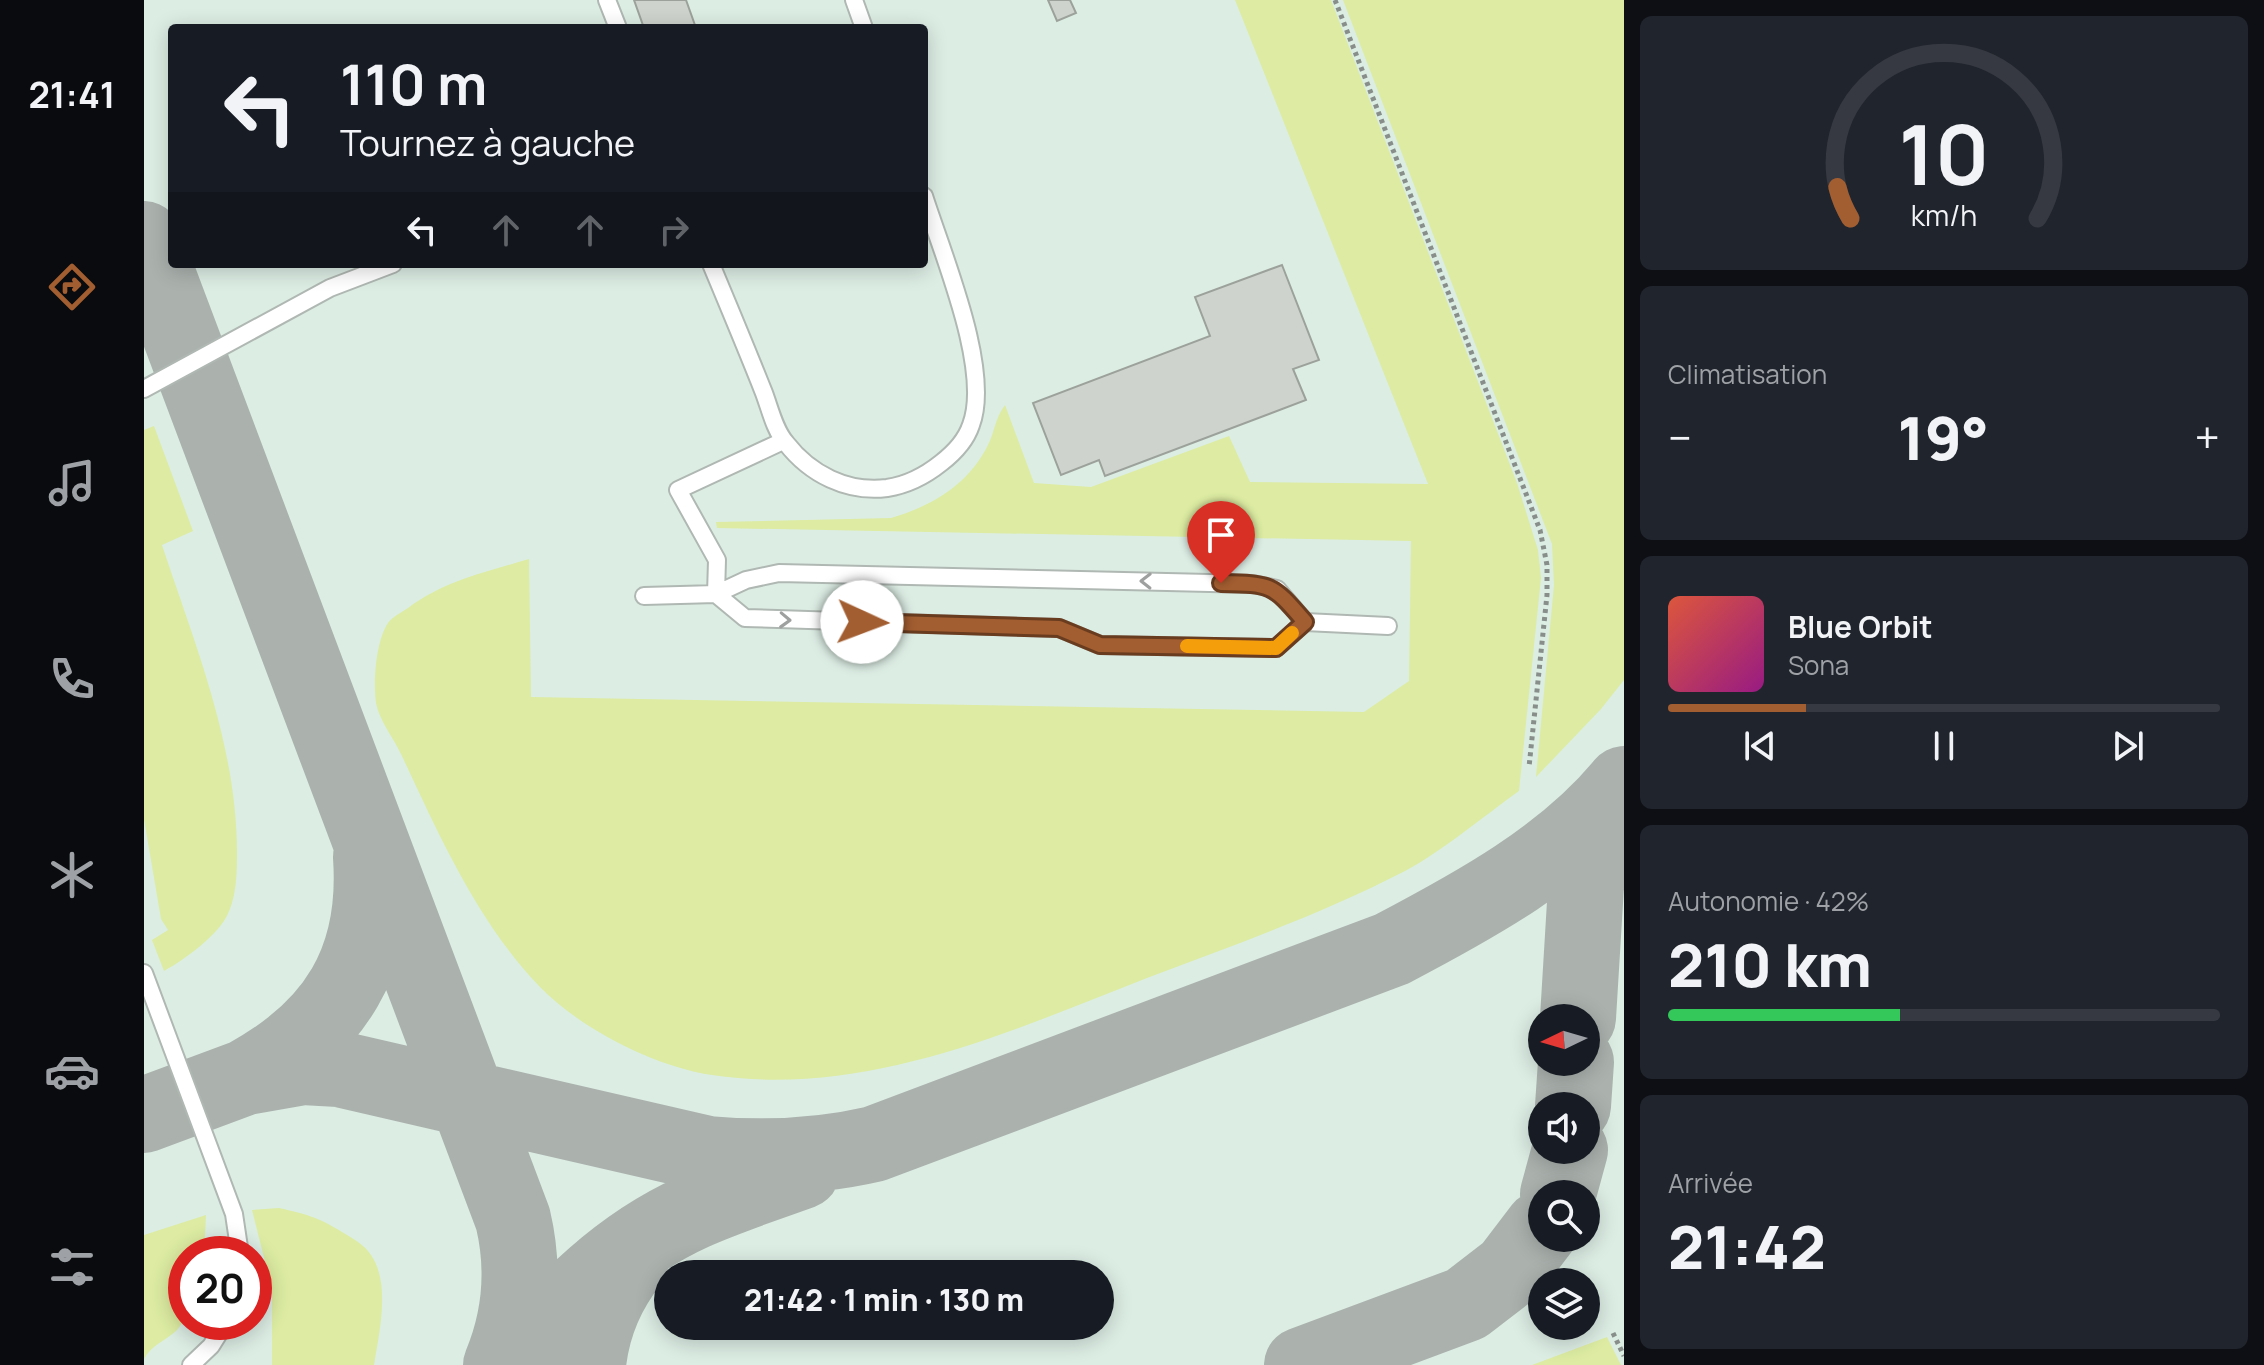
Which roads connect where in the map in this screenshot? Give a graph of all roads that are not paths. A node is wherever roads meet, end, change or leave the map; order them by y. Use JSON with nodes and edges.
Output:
{"nodes":[{"id":1,"x":607,"y":0,"type":"edge"},
{"id":2,"x":854,"y":0,"type":"edge"},
{"id":3,"x":616,"y":24,"type":"edge"},
{"id":4,"x":863,"y":24,"type":"edge"},
{"id":5,"x":928,"y":209,"type":"edge"},
{"id":6,"x":382,"y":268,"type":"edge"},
{"id":7,"x":713,"y":268,"type":"edge"},
{"id":8,"x":144,"y":389,"type":"edge"},
{"id":9,"x":783,"y":441,"type":"junction"},
{"id":10,"x":716,"y":594,"type":"junction"},
{"id":11,"x":644,"y":596,"type":"dead end"},
{"id":12,"x":1305,"y":622,"type":"junction"},
{"id":13,"x":1388,"y":626,"type":"dead end"},
{"id":14,"x":144,"y":973,"type":"edge"},
{"id":15,"x":237,"y":1236,"type":"edge"},
{"id":16,"x":215,"y":1340,"type":"edge"},
{"id":17,"x":191,"y":1365,"type":"edge"}],
"edges":[{"from":1,"to":3,"type":"lane"},
{"from":2,"to":4,"type":"lane"},
{"from":5,"to":9,"type":"lane"},
{"from":6,"to":8,"type":"lane"},
{"from":7,"to":9,"type":"lane"},
{"from":9,"to":10,"type":"lane"},
{"from":10,"to":11,"type":"lane"},
{"from":12,"to":10,"type":"lane","one_way":true},
{"from":10,"to":12,"type":"lane","one_way":true},
{"from":12,"to":13,"type":"lane"},
{"from":14,"to":15,"type":"lane"},
{"from":16,"to":17,"type":"lane"}]}
